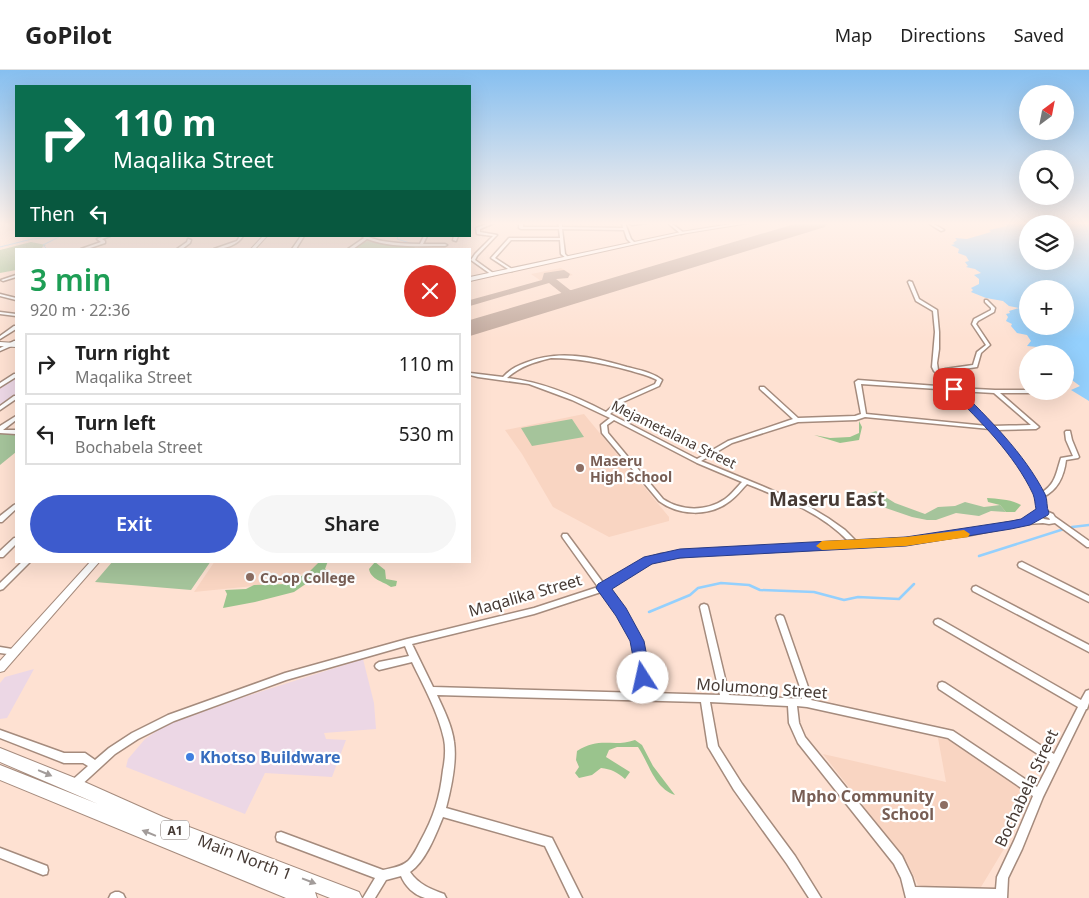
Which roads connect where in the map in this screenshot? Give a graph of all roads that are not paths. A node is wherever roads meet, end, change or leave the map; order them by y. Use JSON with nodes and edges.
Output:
{"nodes":[{"id":1,"x":475,"y":262,"type":"edge"},
{"id":2,"x":498,"y":262,"type":"edge"},
{"id":3,"x":546,"y":262,"type":"edge"},
{"id":4,"x":511,"y":270,"type":"junction"},
{"id":5,"x":492,"y":274,"type":"junction"},
{"id":6,"x":15,"y":276,"type":"edge"},
{"id":7,"x":471,"y":278,"type":"edge"},
{"id":8,"x":2,"y":279,"type":"edge"},
{"id":9,"x":910,"y":282,"type":"dead end"},
{"id":10,"x":0,"y":286,"type":"edge"},
{"id":11,"x":0,"y":295,"type":"edge"},
{"id":12,"x":15,"y":299,"type":"edge"},
{"id":13,"x":986,"y":300,"type":"dead end"},
{"id":14,"x":0,"y":313,"type":"edge"},
{"id":15,"x":15,"y":314,"type":"edge"},
{"id":16,"x":15,"y":328,"type":"edge"},
{"id":17,"x":0,"y":338,"type":"edge"},
{"id":18,"x":0,"y":344,"type":"edge"},
{"id":19,"x":14,"y":344,"type":"edge"},
{"id":20,"x":0,"y":350,"type":"edge"},
{"id":21,"x":471,"y":374,"type":"edge"},
{"id":22,"x":15,"y":375,"type":"edge"},
{"id":23,"x":504,"y":380,"type":"junction"},
{"id":24,"x":947,"y":382,"type":"junction"},
{"id":25,"x":0,"y":385,"type":"edge"},
{"id":26,"x":762,"y":388,"type":"dead end"},
{"id":27,"x":954,"y":390,"type":"junction"},
{"id":28,"x":1019,"y":391,"type":"edge"},
{"id":29,"x":995,"y":392,"type":"junction"},
{"id":30,"x":15,"y":398,"type":"edge"},
{"id":31,"x":0,"y":408,"type":"edge"},
{"id":32,"x":606,"y":415,"type":"junction"},
{"id":33,"x":864,"y":415,"type":"junction"},
{"id":34,"x":613,"y":418,"type":"junction"},
{"id":35,"x":15,"y":419,"type":"edge"},
{"id":36,"x":797,"y":420,"type":"junction"},
{"id":37,"x":992,"y":428,"type":"junction"},
{"id":38,"x":0,"y":430,"type":"edge"},
{"id":39,"x":15,"y":432,"type":"edge"},
{"id":40,"x":1068,"y":432,"type":"dead end"},
{"id":41,"x":697,"y":461,"type":"junction"},
{"id":42,"x":745,"y":482,"type":"junction"},
{"id":43,"x":1040,"y":496,"type":"junction"},
{"id":44,"x":15,"y":507,"type":"edge"},
{"id":45,"x":1040,"y":514,"type":"junction"},
{"id":46,"x":0,"y":520,"type":"edge"},
{"id":47,"x":1050,"y":521,"type":"junction"},
{"id":48,"x":1025,"y":522,"type":"junction"},
{"id":49,"x":565,"y":536,"type":"dead end"},
{"id":50,"x":15,"y":541,"type":"edge"},
{"id":51,"x":855,"y":544,"type":"junction"},
{"id":52,"x":1089,"y":545,"type":"edge"},
{"id":53,"x":0,"y":555,"type":"edge"},
{"id":54,"x":26,"y":563,"type":"edge"},
{"id":55,"x":94,"y":563,"type":"edge"},
{"id":56,"x":1022,"y":565,"type":"dead end"},
{"id":57,"x":0,"y":588,"type":"edge"},
{"id":58,"x":603,"y":588,"type":"junction"},
{"id":59,"x":976,"y":589,"type":"dead end"},
{"id":60,"x":1089,"y":599,"type":"edge"},
{"id":61,"x":704,"y":608,"type":"dead end"},
{"id":62,"x":780,"y":618,"type":"dead end"},
{"id":63,"x":938,"y":622,"type":"dead end"},
{"id":64,"x":407,"y":642,"type":"junction"},
{"id":65,"x":1089,"y":649,"type":"edge"},
{"id":66,"x":0,"y":650,"type":"edge"},
{"id":67,"x":15,"y":652,"type":"junction"},
{"id":68,"x":414,"y":658,"type":"junction"},
{"id":69,"x":379,"y":666,"type":"dead end"},
{"id":70,"x":0,"y":668,"type":"edge"},
{"id":71,"x":942,"y":686,"type":"dead end"},
{"id":72,"x":431,"y":691,"type":"junction"},
{"id":73,"x":1089,"y":694,"type":"edge"},
{"id":74,"x":646,"y":697,"type":"junction"},
{"id":75,"x":705,"y":698,"type":"junction"},
{"id":76,"x":724,"y":699,"type":"junction"},
{"id":77,"x":792,"y":702,"type":"junction"},
{"id":78,"x":807,"y":703,"type":"junction"},
{"id":79,"x":1084,"y":706,"type":"junction"},
{"id":80,"x":0,"y":734,"type":"edge"},
{"id":81,"x":0,"y":755,"type":"edge"},
{"id":82,"x":1056,"y":760,"type":"junction"},
{"id":83,"x":94,"y":765,"type":"junction"},
{"id":84,"x":0,"y":772,"type":"edge"},
{"id":85,"x":68,"y":791,"type":"junction"},
{"id":86,"x":1039,"y":794,"type":"junction"},
{"id":87,"x":440,"y":811,"type":"junction"},
{"id":88,"x":281,"y":837,"type":"dead end"},
{"id":89,"x":0,"y":853,"type":"edge"},
{"id":90,"x":43,"y":870,"type":"dead end"},
{"id":91,"x":404,"y":870,"type":"junction"},
{"id":92,"x":383,"y":875,"type":"junction"},
{"id":93,"x":911,"y":896,"type":"edge"},
{"id":94,"x":1001,"y":896,"type":"edge"},
{"id":95,"x":308,"y":898,"type":"edge"},
{"id":96,"x":353,"y":898,"type":"edge"},
{"id":97,"x":369,"y":898,"type":"edge"},
{"id":98,"x":440,"y":898,"type":"edge"},
{"id":99,"x":576,"y":898,"type":"edge"},
{"id":100,"x":815,"y":898,"type":"edge"}],
"edges":[{"from":1,"to":5,"type":"street"},
{"from":2,"to":4,"type":"street"},
{"from":3,"to":4,"type":"main road"},
{"from":4,"to":5,"type":"main road"},
{"from":5,"to":7,"type":"main road"},
{"from":6,"to":8,"type":"street"},
{"from":8,"to":10,"type":"street"},
{"from":9,"to":24,"type":"street"},
{"from":11,"to":12,"type":"street"},
{"from":13,"to":24,"type":"street"},
{"from":14,"to":15,"type":"street"},
{"from":16,"to":17,"type":"street"},
{"from":18,"to":19,"type":"main road"},
{"from":19,"to":20,"type":"street"},
{"from":21,"to":23,"type":"street","name":"Mejametalana Street"},
{"from":22,"to":25,"type":"street"},
{"from":23,"to":32,"type":"street","name":"Mejametalana Street"},
{"from":23,"to":32,"type":"street"},
{"from":24,"to":27,"type":"street"},
{"from":26,"to":36,"type":"street"},
{"from":27,"to":29,"type":"street"},
{"from":27,"to":33,"type":"street"},
{"from":27,"to":37,"type":"street"},
{"from":28,"to":29,"type":"street"},
{"from":29,"to":37,"type":"street"},
{"from":30,"to":31,"type":"street"},
{"from":32,"to":34,"type":"street","name":"Mejametalana Street"},
{"from":33,"to":36,"type":"street"},
{"from":33,"to":37,"type":"street"},
{"from":34,"to":41,"type":"street","name":"Mejametalana Street"},
{"from":34,"to":42,"type":"street"},
{"from":35,"to":38,"type":"street"},
{"from":36,"to":41,"type":"street"},
{"from":37,"to":43,"type":"street"},
{"from":38,"to":39,"type":"street"},
{"from":40,"to":43,"type":"street"},
{"from":41,"to":42,"type":"street","name":"Mejametalana Street"},
{"from":42,"to":51,"type":"street","name":"Mejametalana Street"},
{"from":43,"to":45,"type":"street"},
{"from":44,"to":46,"type":"street"},
{"from":45,"to":47,"type":"street"},
{"from":45,"to":47,"type":"street"},
{"from":45,"to":48,"type":"street","name":"Maqalika Street"},
{"from":47,"to":48,"type":"street","name":"Maqalika Street"},
{"from":47,"to":52,"type":"street"},
{"from":48,"to":51,"type":"street","name":"Maqalika Street"},
{"from":49,"to":58,"type":"street"},
{"from":50,"to":53,"type":"street"},
{"from":51,"to":58,"type":"street","name":"Maqalika Street"},
{"from":54,"to":57,"type":"street"},
{"from":55,"to":67,"type":"street"},
{"from":56,"to":60,"type":"street"},
{"from":58,"to":64,"type":"street","name":"Maqalika Street"},
{"from":58,"to":74,"type":"street"},
{"from":59,"to":65,"type":"street"},
{"from":61,"to":76,"type":"street"},
{"from":62,"to":78,"type":"street"},
{"from":63,"to":79,"type":"street"},
{"from":64,"to":68,"type":"street"},
{"from":64,"to":83,"type":"street","name":"Maqalika Street"},
{"from":66,"to":67,"type":"street"},
{"from":67,"to":70,"type":"street"},
{"from":68,"to":69,"type":"street"},
{"from":68,"to":72,"type":"street"},
{"from":71,"to":82,"type":"street"},
{"from":72,"to":74,"type":"street","name":"Molumong Street"},
{"from":72,"to":87,"type":"street"},
{"from":73,"to":79,"type":"street","name":"Bochabela Street"},
{"from":74,"to":75,"type":"street","name":"Molumong Street"},
{"from":75,"to":76,"type":"street","name":"Molumong Street"},
{"from":75,"to":100,"type":"street"},
{"from":76,"to":77,"type":"street","name":"Molumong Street"},
{"from":77,"to":78,"type":"street","name":"Molumong Street"},
{"from":77,"to":93,"type":"street"},
{"from":78,"to":86,"type":"street","name":"Molumong Street"},
{"from":79,"to":82,"type":"street","name":"Bochabela Street"},
{"from":80,"to":83,"type":"street"},
{"from":81,"to":85,"type":"main road","name":"Main North 1","number":"A1","one_way":true},
{"from":82,"to":86,"type":"street","name":"Bochabela Street"},
{"from":83,"to":85,"type":"street","name":"Maqalika Street"},
{"from":84,"to":85,"type":"main road","name":"Main North 1","number":"A1"},
{"from":95,"to":85,"type":"main road","name":"Main North 1","number":"A1","one_way":true},
{"from":85,"to":96,"type":"main road","name":"Main North 1","number":"A1","one_way":true},
{"from":86,"to":94,"type":"street","name":"Bochabela Street"},
{"from":87,"to":91,"type":"street"},
{"from":87,"to":99,"type":"street"},
{"from":88,"to":92,"type":"street"},
{"from":89,"to":90,"type":"street"},
{"from":91,"to":92,"type":"street"},
{"from":91,"to":98,"type":"street"},
{"from":92,"to":97,"type":"street"},
{"from":93,"to":94,"type":"street"}]}
